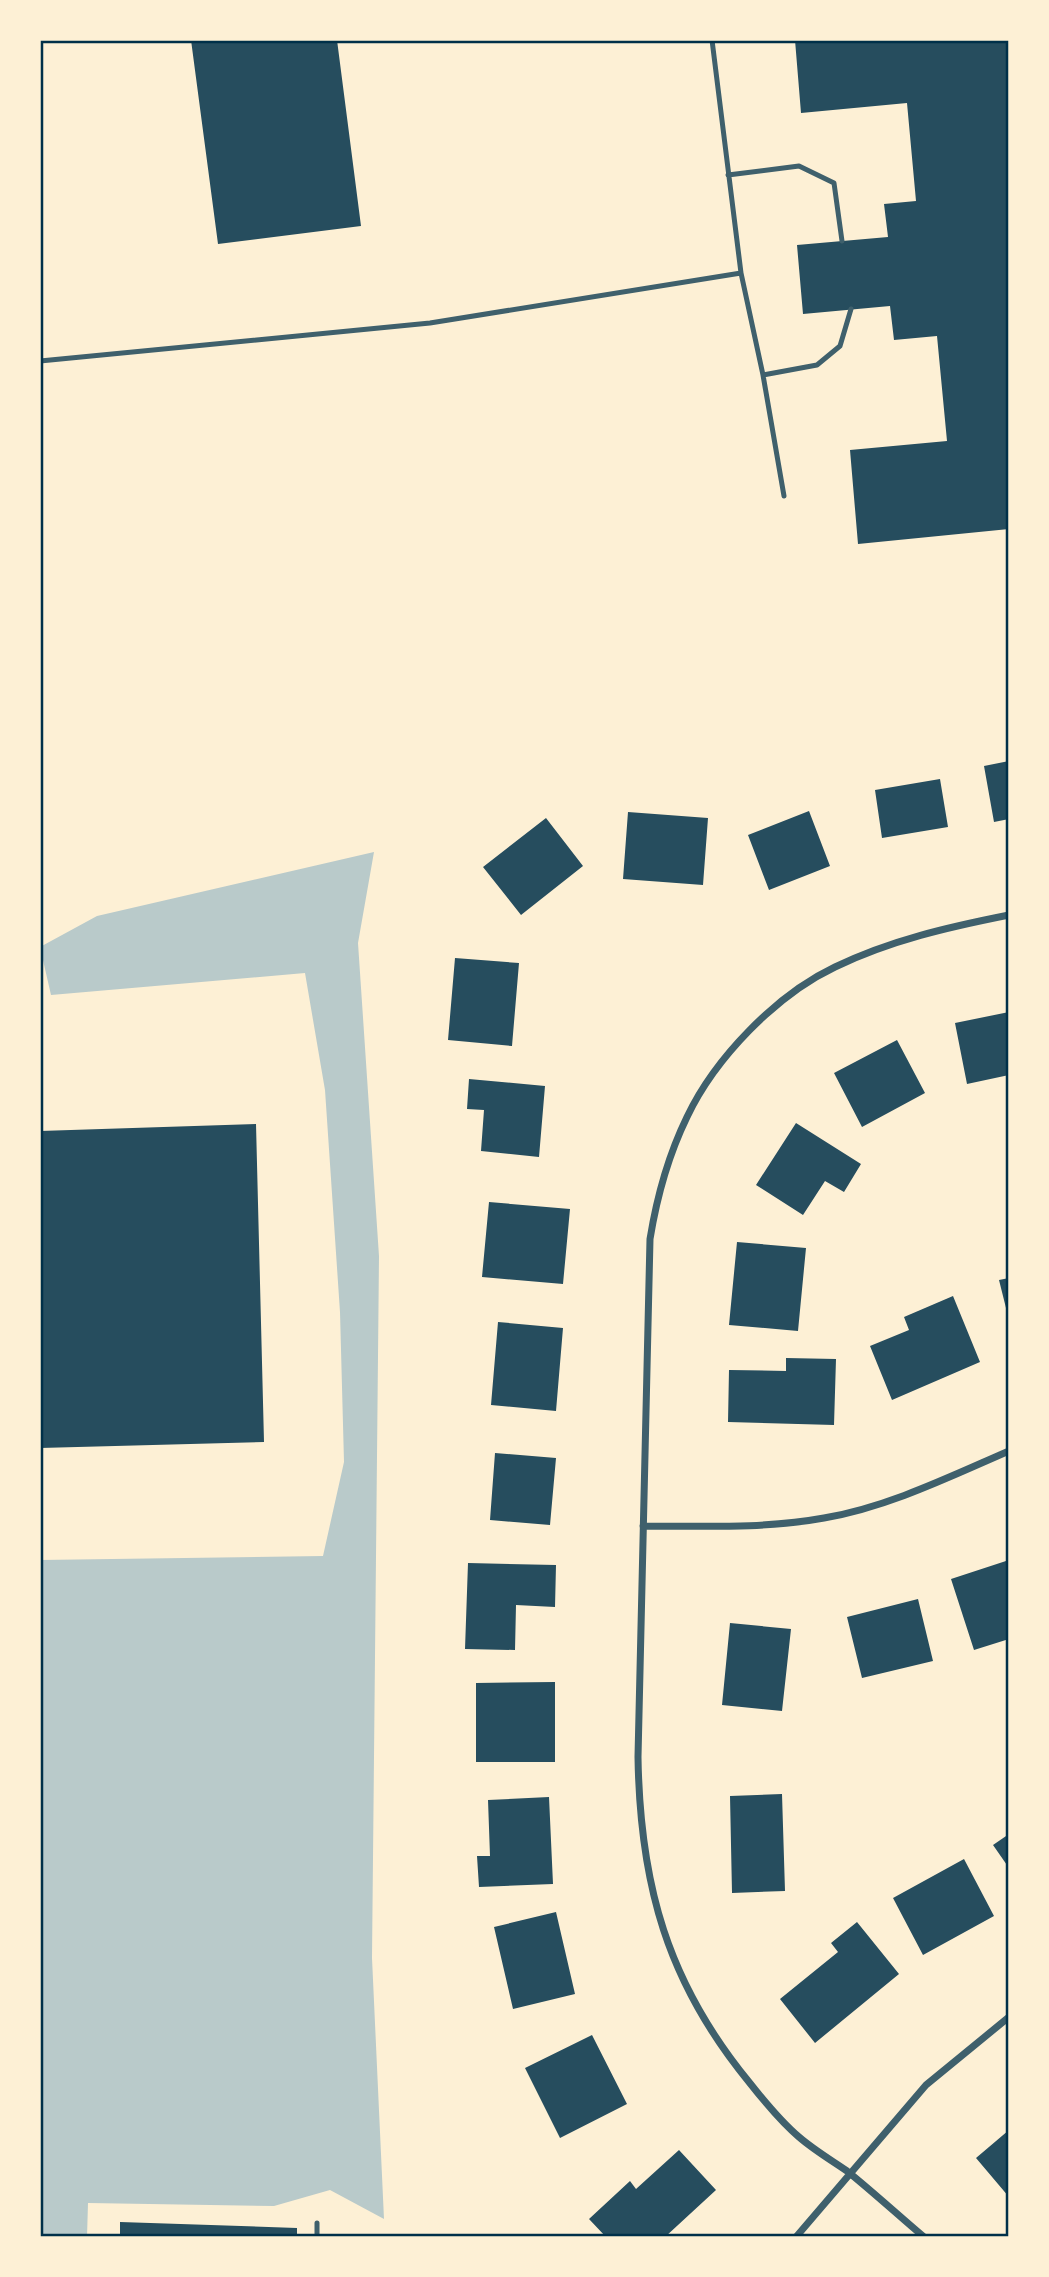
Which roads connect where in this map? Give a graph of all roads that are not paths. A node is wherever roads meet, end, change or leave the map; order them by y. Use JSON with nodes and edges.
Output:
{"nodes":[{"id":1,"x":712,"y":40,"type":"edge"},
{"id":2,"x":727,"y":175,"type":"junction"},
{"id":3,"x":842,"y":241,"type":"dead end"},
{"id":4,"x":741,"y":273,"type":"junction"},
{"id":5,"x":851,"y":309,"type":"dead end"},
{"id":6,"x":40,"y":362,"type":"edge"},
{"id":7,"x":763,"y":375,"type":"junction"},
{"id":8,"x":784,"y":496,"type":"dead end"},
{"id":9,"x":1009,"y":915,"type":"edge"},
{"id":10,"x":1009,"y":1451,"type":"edge"},
{"id":11,"x":643,"y":1526,"type":"junction"},
{"id":12,"x":1009,"y":2017,"type":"edge"},
{"id":13,"x":848,"y":2173,"type":"junction"},
{"id":14,"x":317,"y":2223,"type":"dead end"},
{"id":15,"x":317,"y":2237,"type":"edge"},
{"id":16,"x":796,"y":2237,"type":"edge"},
{"id":17,"x":924,"y":2237,"type":"edge"}],
"edges":[{"from":1,"to":2,"type":"lane"},
{"from":2,"to":3,"type":"lane"},
{"from":2,"to":4,"type":"lane"},
{"from":4,"to":6,"type":"lane"},
{"from":4,"to":7,"type":"lane"},
{"from":5,"to":7,"type":"lane"},
{"from":7,"to":8,"type":"lane"},
{"from":9,"to":11,"type":"street"},
{"from":10,"to":11,"type":"street"},
{"from":11,"to":13,"type":"street"},
{"from":12,"to":13,"type":"street"},
{"from":13,"to":16,"type":"street"},
{"from":13,"to":17,"type":"street"},
{"from":14,"to":15,"type":"lane"}]}
